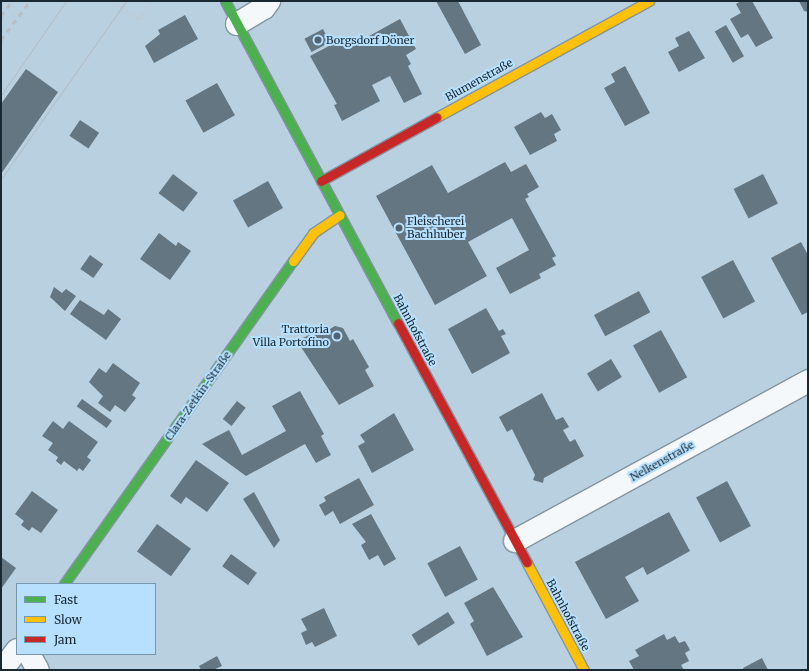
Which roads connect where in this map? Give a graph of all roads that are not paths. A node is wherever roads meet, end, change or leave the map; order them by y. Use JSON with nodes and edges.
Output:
{"nodes":[{"id":1,"x":225,"y":1,"type":"edge"},
{"id":2,"x":269,"y":1,"type":"edge"},
{"id":3,"x":649,"y":1,"type":"edge"},
{"id":4,"x":237,"y":24,"type":"junction"},
{"id":5,"x":321,"y":180,"type":"junction"},
{"id":6,"x":340,"y":215,"type":"junction"},
{"id":7,"x":808,"y":382,"type":"edge"},
{"id":8,"x":515,"y":541,"type":"junction"},
{"id":9,"x":65,"y":583,"type":"edge"},
{"id":10,"x":16,"y":651,"type":"edge"},
{"id":11,"x":30,"y":655,"type":"edge"},
{"id":12,"x":2,"y":670,"type":"edge"},
{"id":13,"x":38,"y":670,"type":"edge"},
{"id":14,"x":584,"y":670,"type":"edge"}],
"edges":[{"from":1,"to":4,"type":"street","name":"Bahnhofstraße"},
{"from":2,"to":4,"type":"street"},
{"from":3,"to":5,"type":"street","name":"Blumenstraße"},
{"from":4,"to":5,"type":"street","name":"Bahnhofstraße"},
{"from":5,"to":6,"type":"street","name":"Bahnhofstraße"},
{"from":6,"to":8,"type":"street","name":"Bahnhofstraße"},
{"from":6,"to":9,"type":"street","name":"Clara-Zetkin-Straße"},
{"from":7,"to":8,"type":"street","name":"Nelkenstraße"},
{"from":8,"to":14,"type":"street","name":"Bahnhofstraße"},
{"from":10,"to":12,"type":"street"},
{"from":11,"to":13,"type":"street"}]}
